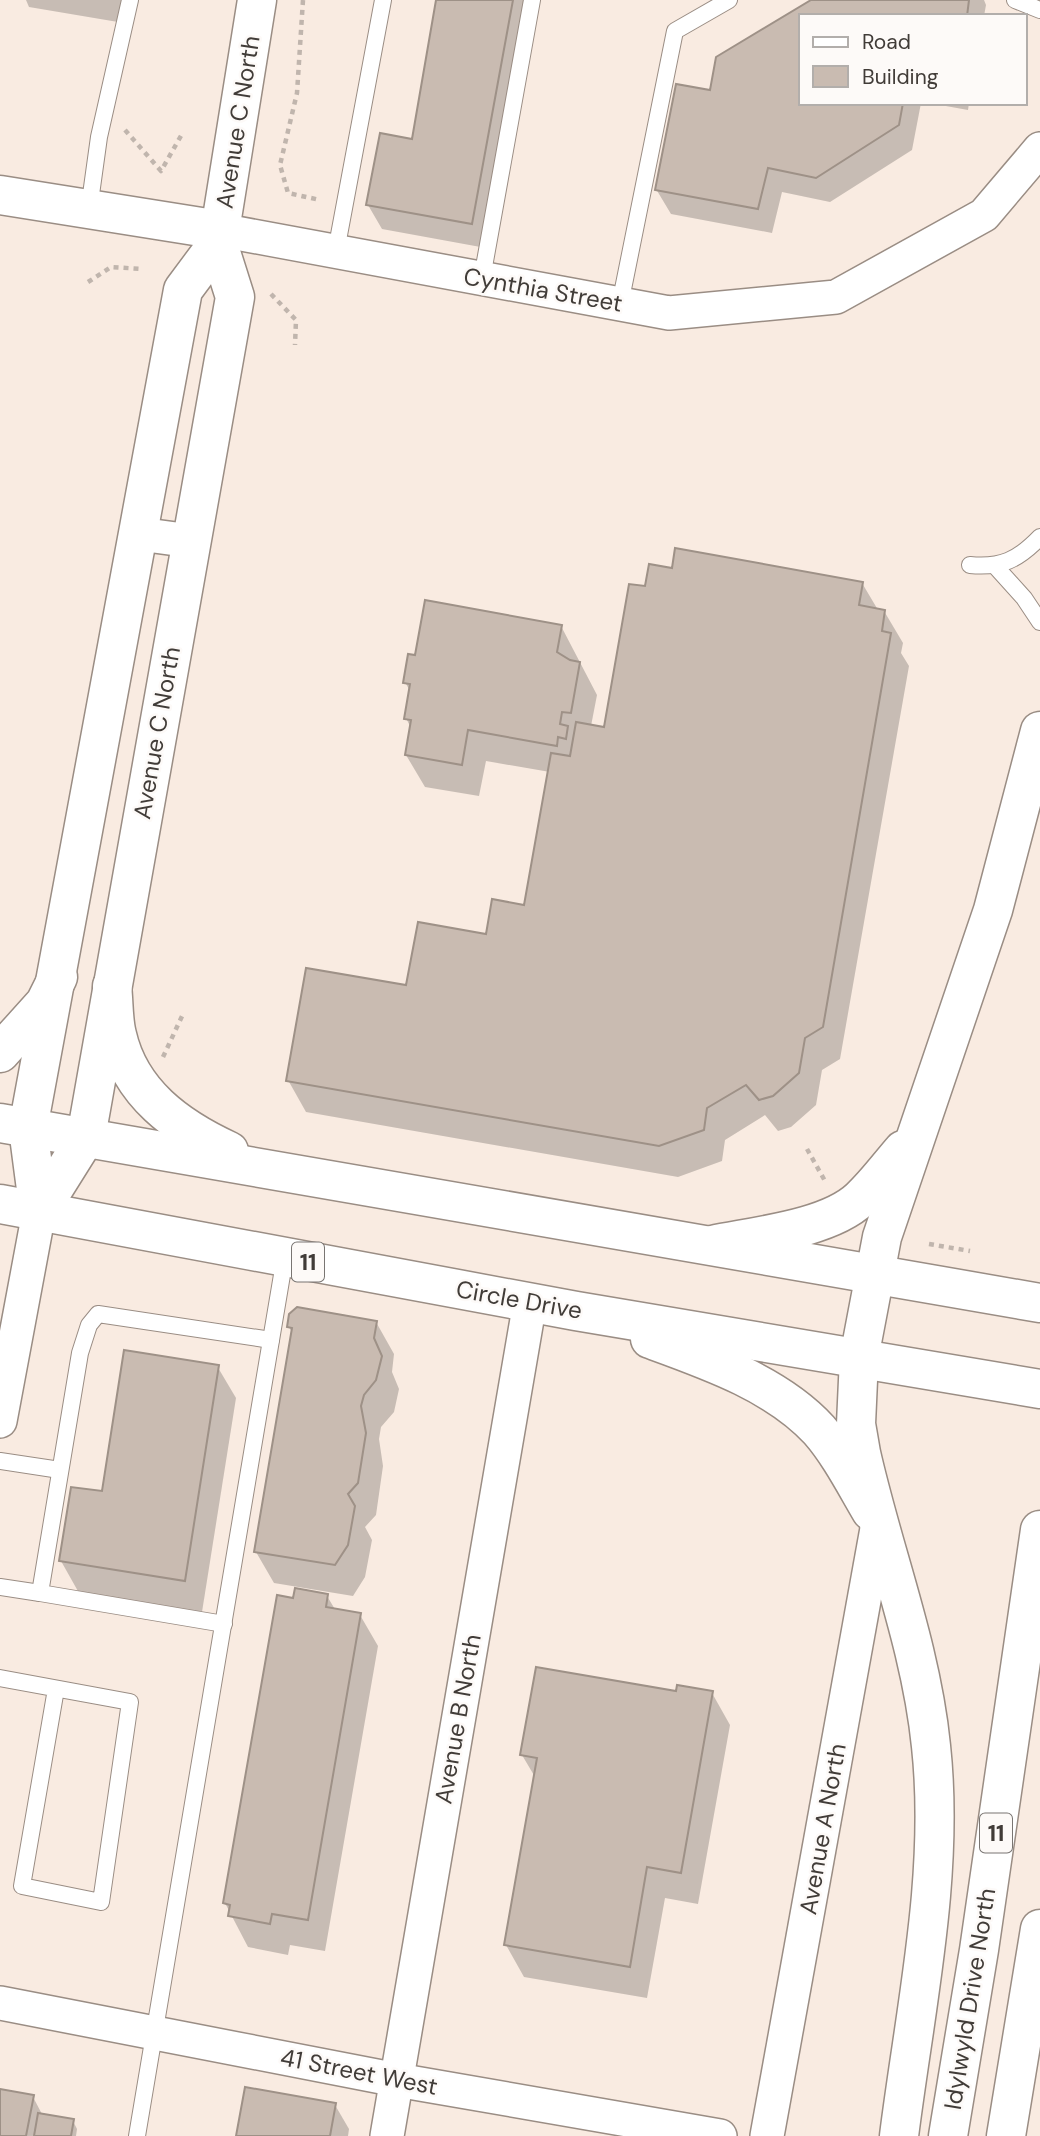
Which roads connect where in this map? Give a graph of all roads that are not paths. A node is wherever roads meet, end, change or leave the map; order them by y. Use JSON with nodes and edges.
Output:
{"nodes":[{"id":1,"x":130,"y":0,"type":"edge"},
{"id":2,"x":257,"y":0,"type":"edge"},
{"id":3,"x":383,"y":0,"type":"edge"},
{"id":4,"x":532,"y":0,"type":"edge"},
{"id":5,"x":729,"y":0,"type":"edge"},
{"id":6,"x":1015,"y":0,"type":"edge"},
{"id":7,"x":1040,"y":10,"type":"edge"},
{"id":8,"x":1040,"y":149,"type":"edge"},
{"id":9,"x":0,"y":195,"type":"edge"},
{"id":10,"x":89,"y":209,"type":"junction"},
{"id":11,"x":219,"y":237,"type":"junction"},
{"id":12,"x":336,"y":251,"type":"junction"},
{"id":13,"x":482,"y":278,"type":"junction"},
{"id":14,"x":620,"y":304,"type":"junction"},
{"id":15,"x":139,"y":534,"type":"junction"},
{"id":16,"x":1040,"y":537,"type":"edge"},
{"id":17,"x":191,"y":541,"type":"junction"},
{"id":18,"x":970,"y":565,"type":"dead end"},
{"id":19,"x":996,"y":567,"type":"junction"},
{"id":20,"x":1040,"y":622,"type":"edge"},
{"id":21,"x":1040,"y":731,"type":"edge"},
{"id":22,"x":58,"y":977,"type":"junction"},
{"id":23,"x":113,"y":986,"type":"junction"},
{"id":24,"x":0,"y":1053,"type":"edge"},
{"id":25,"x":14,"y":1126,"type":"edge"},
{"id":26,"x":86,"y":1137,"type":"junction"},
{"id":27,"x":914,"y":1138,"type":"junction"},
{"id":28,"x":276,"y":1171,"type":"junction"},
{"id":29,"x":0,"y":1204,"type":"edge"},
{"id":30,"x":39,"y":1212,"type":"junction"},
{"id":31,"x":712,"y":1245,"type":"junction"},
{"id":32,"x":285,"y":1257,"type":"junction"},
{"id":33,"x":875,"y":1275,"type":"junction"},
{"id":34,"x":530,"y":1302,"type":"junction"},
{"id":35,"x":1040,"y":1303,"type":"edge"},
{"id":36,"x":576,"y":1311,"type":"junction"},
{"id":37,"x":271,"y":1340,"type":"junction"},
{"id":38,"x":859,"y":1358,"type":"junction"},
{"id":39,"x":1040,"y":1389,"type":"edge"},
{"id":40,"x":0,"y":1421,"type":"edge"},
{"id":41,"x":0,"y":1461,"type":"edge"},
{"id":42,"x":60,"y":1470,"type":"junction"},
{"id":43,"x":878,"y":1523,"type":"junction"},
{"id":44,"x":1040,"y":1530,"type":"edge"},
{"id":45,"x":0,"y":1587,"type":"edge"},
{"id":46,"x":40,"y":1593,"type":"junction"},
{"id":47,"x":224,"y":1624,"type":"junction"},
{"id":48,"x":0,"y":1678,"type":"edge"},
{"id":49,"x":56,"y":1689,"type":"junction"},
{"id":50,"x":1040,"y":1929,"type":"edge"},
{"id":51,"x":0,"y":2003,"type":"edge"},
{"id":52,"x":156,"y":2033,"type":"junction"},
{"id":53,"x":397,"y":2080,"type":"junction"},
{"id":54,"x":137,"y":2136,"type":"edge"},
{"id":55,"x":387,"y":2136,"type":"edge"},
{"id":56,"x":720,"y":2136,"type":"edge"},
{"id":57,"x":767,"y":2136,"type":"edge"},
{"id":58,"x":899,"y":2136,"type":"edge"},
{"id":59,"x":948,"y":2136,"type":"edge"},
{"id":60,"x":1006,"y":2136,"type":"edge"}],
"edges":[{"from":1,"to":10,"type":"lane"},
{"from":2,"to":11,"type":"main road","name":"Avenue C North"},
{"from":3,"to":12,"type":"lane"},
{"from":4,"to":13,"type":"lane"},
{"from":5,"to":14,"type":"lane"},
{"from":6,"to":7,"type":"lane"},
{"from":8,"to":14,"type":"street","name":"Cynthia Street"},
{"from":9,"to":10,"type":"main road","name":"Cynthia Street"},
{"from":10,"to":11,"type":"main road","name":"Cynthia Street"},
{"from":11,"to":12,"type":"street","name":"Cynthia Street"},
{"from":11,"to":15,"type":"main road","name":"Avenue C North"},
{"from":11,"to":17,"type":"main road","name":"Avenue C North"},
{"from":12,"to":13,"type":"street","name":"Cynthia Street"},
{"from":13,"to":14,"type":"street","name":"Cynthia Street"},
{"from":15,"to":17,"type":"street"},
{"from":15,"to":22,"type":"main road","name":"Avenue C North"},
{"from":16,"to":19,"type":"lane"},
{"from":17,"to":23,"type":"main road","name":"Avenue C North"},
{"from":18,"to":19,"type":"lane"},
{"from":19,"to":20,"type":"lane"},
{"from":21,"to":27,"type":"main road"},
{"from":22,"to":24,"type":"main road"},
{"from":22,"to":25,"type":"main road","name":"Avenue C North"},
{"from":23,"to":26,"type":"main road","name":"Avenue C North"},
{"from":23,"to":28,"type":"main road"},
{"from":25,"to":26,"type":"main road"},
{"from":25,"to":30,"type":"main road","name":"Avenue C North"},
{"from":26,"to":28,"type":"main road"},
{"from":26,"to":30,"type":"main road","name":"Avenue C North"},
{"from":27,"to":31,"type":"main road"},
{"from":27,"to":33,"type":"main road"},
{"from":28,"to":31,"type":"main road"},
{"from":29,"to":30,"type":"main road","name":"Circle Drive","number":"11"},
{"from":30,"to":32,"type":"main road","name":"Circle Drive","number":"11"},
{"from":30,"to":40,"type":"street","name":"Avenue C North"},
{"from":31,"to":33,"type":"main road"},
{"from":32,"to":34,"type":"main road","name":"Circle Drive","number":"11"},
{"from":32,"to":37,"type":"lane"},
{"from":33,"to":35,"type":"main road"},
{"from":33,"to":38,"type":"main road"},
{"from":34,"to":36,"type":"main road","name":"Circle Drive","number":"11"},
{"from":34,"to":53,"type":"street","name":"Avenue B North"},
{"from":36,"to":38,"type":"main road","name":"Circle Drive","number":"11"},
{"from":36,"to":43,"type":"main road"},
{"from":37,"to":42,"type":"lane"},
{"from":37,"to":47,"type":"lane"},
{"from":38,"to":39,"type":"main road","name":"Circle Drive"},
{"from":38,"to":43,"type":"main road"},
{"from":41,"to":42,"type":"lane"},
{"from":42,"to":46,"type":"lane"},
{"from":43,"to":57,"type":"street","name":"Avenue A North"},
{"from":43,"to":58,"type":"main road"},
{"from":44,"to":59,"type":"main road","name":"Idylwyld Drive North","number":"11"},
{"from":45,"to":46,"type":"lane"},
{"from":46,"to":47,"type":"lane"},
{"from":47,"to":52,"type":"lane"},
{"from":48,"to":49,"type":"lane"},
{"from":49,"to":49,"type":"lane"},
{"from":50,"to":60,"type":"main road"},
{"from":51,"to":52,"type":"street","name":"41 Street West"},
{"from":52,"to":53,"type":"street","name":"41 Street West"},
{"from":52,"to":54,"type":"lane"},
{"from":53,"to":55,"type":"street","name":"Avenue B North"},
{"from":53,"to":56,"type":"street","name":"41 Street West"}]}
